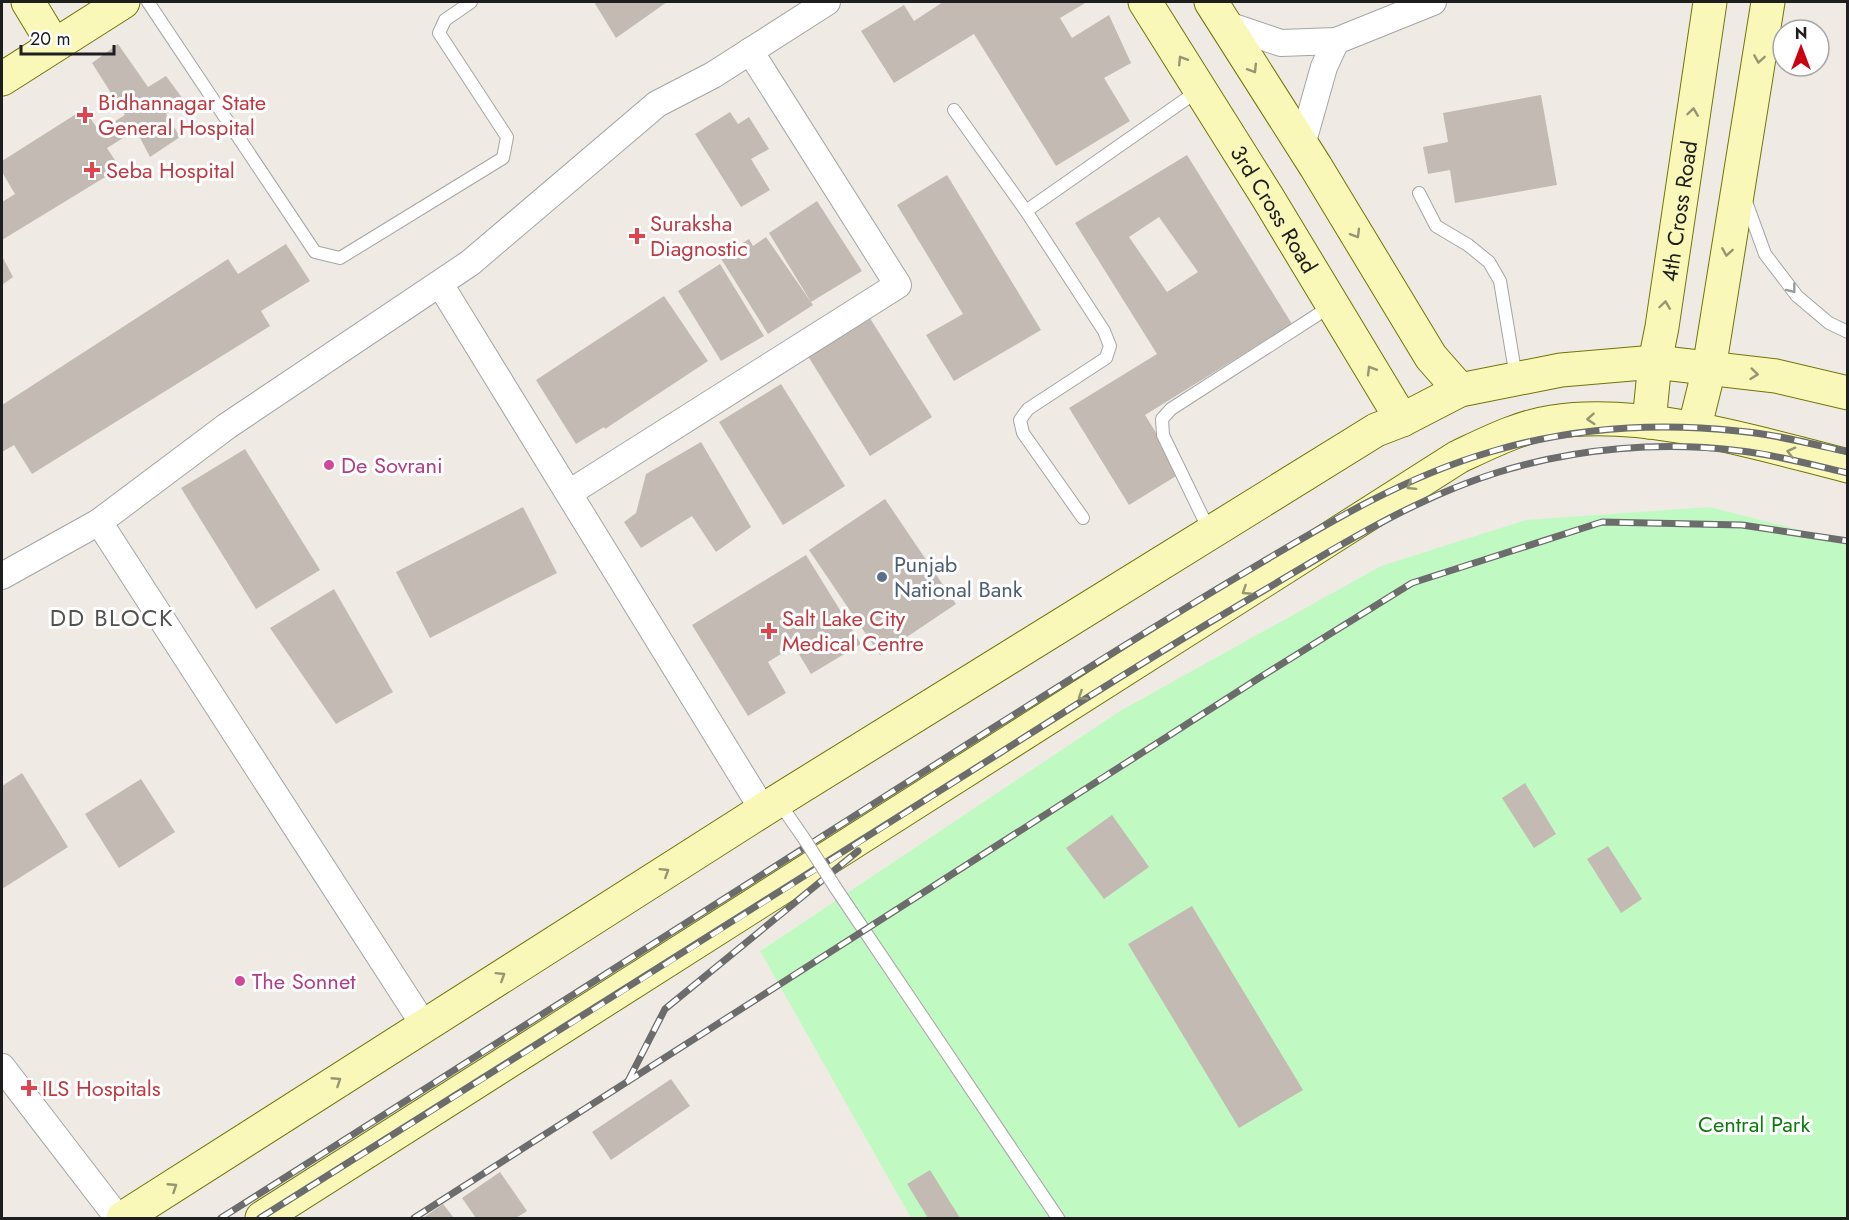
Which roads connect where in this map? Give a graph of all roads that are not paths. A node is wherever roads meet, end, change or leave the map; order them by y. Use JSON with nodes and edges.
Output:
{"nodes":[{"id":1,"x":6,"y":2,"type":"edge"},
{"id":2,"x":28,"y":2,"type":"edge"},
{"id":3,"x":123,"y":2,"type":"edge"},
{"id":4,"x":147,"y":2,"type":"edge"},
{"id":5,"x":471,"y":2,"type":"edge"},
{"id":6,"x":827,"y":2,"type":"edge"},
{"id":7,"x":1145,"y":2,"type":"edge"},
{"id":8,"x":1433,"y":2,"type":"edge"},
{"id":9,"x":1710,"y":2,"type":"edge"},
{"id":10,"x":1768,"y":2,"type":"edge"},
{"id":11,"x":2,"y":4,"type":"edge"},
{"id":12,"x":1218,"y":13,"type":"edge"},
{"id":13,"x":1336,"y":41,"type":"junction"},
{"id":14,"x":54,"y":45,"type":"junction"},
{"id":15,"x":750,"y":51,"type":"junction"},
{"id":16,"x":2,"y":79,"type":"edge"},
{"id":17,"x":1200,"y":89,"type":"junction"},
{"id":18,"x":954,"y":110,"type":"dead end"},
{"id":19,"x":1302,"y":145,"type":"junction"},
{"id":20,"x":1738,"y":181,"type":"junction"},
{"id":21,"x":1419,"y":193,"type":"dead end"},
{"id":22,"x":1026,"y":211,"type":"junction"},
{"id":23,"x":440,"y":284,"type":"junction"},
{"id":24,"x":1332,"y":306,"type":"junction"},
{"id":25,"x":1848,"y":332,"type":"edge"},
{"id":26,"x":1655,"y":363,"type":"junction"},
{"id":27,"x":1708,"y":369,"type":"junction"},
{"id":28,"x":1516,"y":378,"type":"junction"},
{"id":29,"x":1460,"y":390,"type":"junction"},
{"id":30,"x":1848,"y":393,"type":"edge"},
{"id":31,"x":1402,"y":420,"type":"junction"},
{"id":32,"x":1649,"y":422,"type":"junction"},
{"id":33,"x":1694,"y":430,"type":"junction"},
{"id":34,"x":1848,"y":466,"type":"edge"},
{"id":35,"x":569,"y":493,"type":"junction"},
{"id":36,"x":1083,"y":518,"type":"dead end"},
{"id":37,"x":99,"y":522,"type":"junction"},
{"id":38,"x":1210,"y":533,"type":"junction"},
{"id":39,"x":2,"y":576,"type":"edge"},
{"id":40,"x":770,"y":805,"type":"junction"},
{"id":41,"x":424,"y":1025,"type":"junction"},
{"id":42,"x":2,"y":1067,"type":"edge"},
{"id":43,"x":118,"y":1218,"type":"edge"},
{"id":44,"x":123,"y":1218,"type":"edge"},
{"id":45,"x":262,"y":1218,"type":"edge"},
{"id":46,"x":1058,"y":1218,"type":"edge"}],
"edges":[{"from":1,"to":11,"type":"main road"},
{"from":2,"to":14,"type":"main road"},
{"from":3,"to":14,"type":"main road"},
{"from":4,"to":5,"type":"lane"},
{"from":6,"to":15,"type":"street"},
{"from":17,"to":7,"type":"main road","name":"3rd Cross Road","one_way":true},
{"from":8,"to":13,"type":"street"},
{"from":26,"to":9,"type":"main road","name":"4th Cross Road","one_way":true},
{"from":10,"to":20,"type":"main road","one_way":true},
{"from":12,"to":13,"type":"street"},
{"from":12,"to":19,"type":"main road","one_way":true},
{"from":13,"to":19,"type":"street"},
{"from":14,"to":16,"type":"main road"},
{"from":15,"to":23,"type":"street"},
{"from":15,"to":35,"type":"street"},
{"from":17,"to":22,"type":"lane"},
{"from":17,"to":24,"type":"main road","name":"3rd Cross Road"},
{"from":18,"to":22,"type":"lane"},
{"from":19,"to":29,"type":"main road","one_way":true},
{"from":20,"to":25,"type":"lane","one_way":true},
{"from":20,"to":27,"type":"main road","one_way":true},
{"from":21,"to":28,"type":"lane"},
{"from":22,"to":36,"type":"lane"},
{"from":23,"to":35,"type":"street"},
{"from":23,"to":37,"type":"street"},
{"from":31,"to":24,"type":"main road","name":"3rd Cross Road","one_way":true},
{"from":24,"to":38,"type":"lane"},
{"from":26,"to":27,"type":"main road"},
{"from":26,"to":28,"type":"main road"},
{"from":26,"to":32,"type":"main road","name":"4th Cross Road"},
{"from":27,"to":30,"type":"main road","one_way":true},
{"from":27,"to":33,"type":"main road"},
{"from":28,"to":29,"type":"main road"},
{"from":29,"to":31,"type":"main road"},
{"from":31,"to":38,"type":"main road"},
{"from":32,"to":33,"type":"main road"},
{"from":32,"to":45,"type":"main road","one_way":true},
{"from":34,"to":33,"type":"main road","one_way":true},
{"from":35,"to":40,"type":"street"},
{"from":37,"to":39,"type":"street"},
{"from":37,"to":41,"type":"street"},
{"from":38,"to":40,"type":"main road"},
{"from":41,"to":40,"type":"main road","one_way":true},
{"from":40,"to":46,"type":"lane","bridge":true},
{"from":44,"to":41,"type":"main road","one_way":true},
{"from":42,"to":43,"type":"street"}]}
